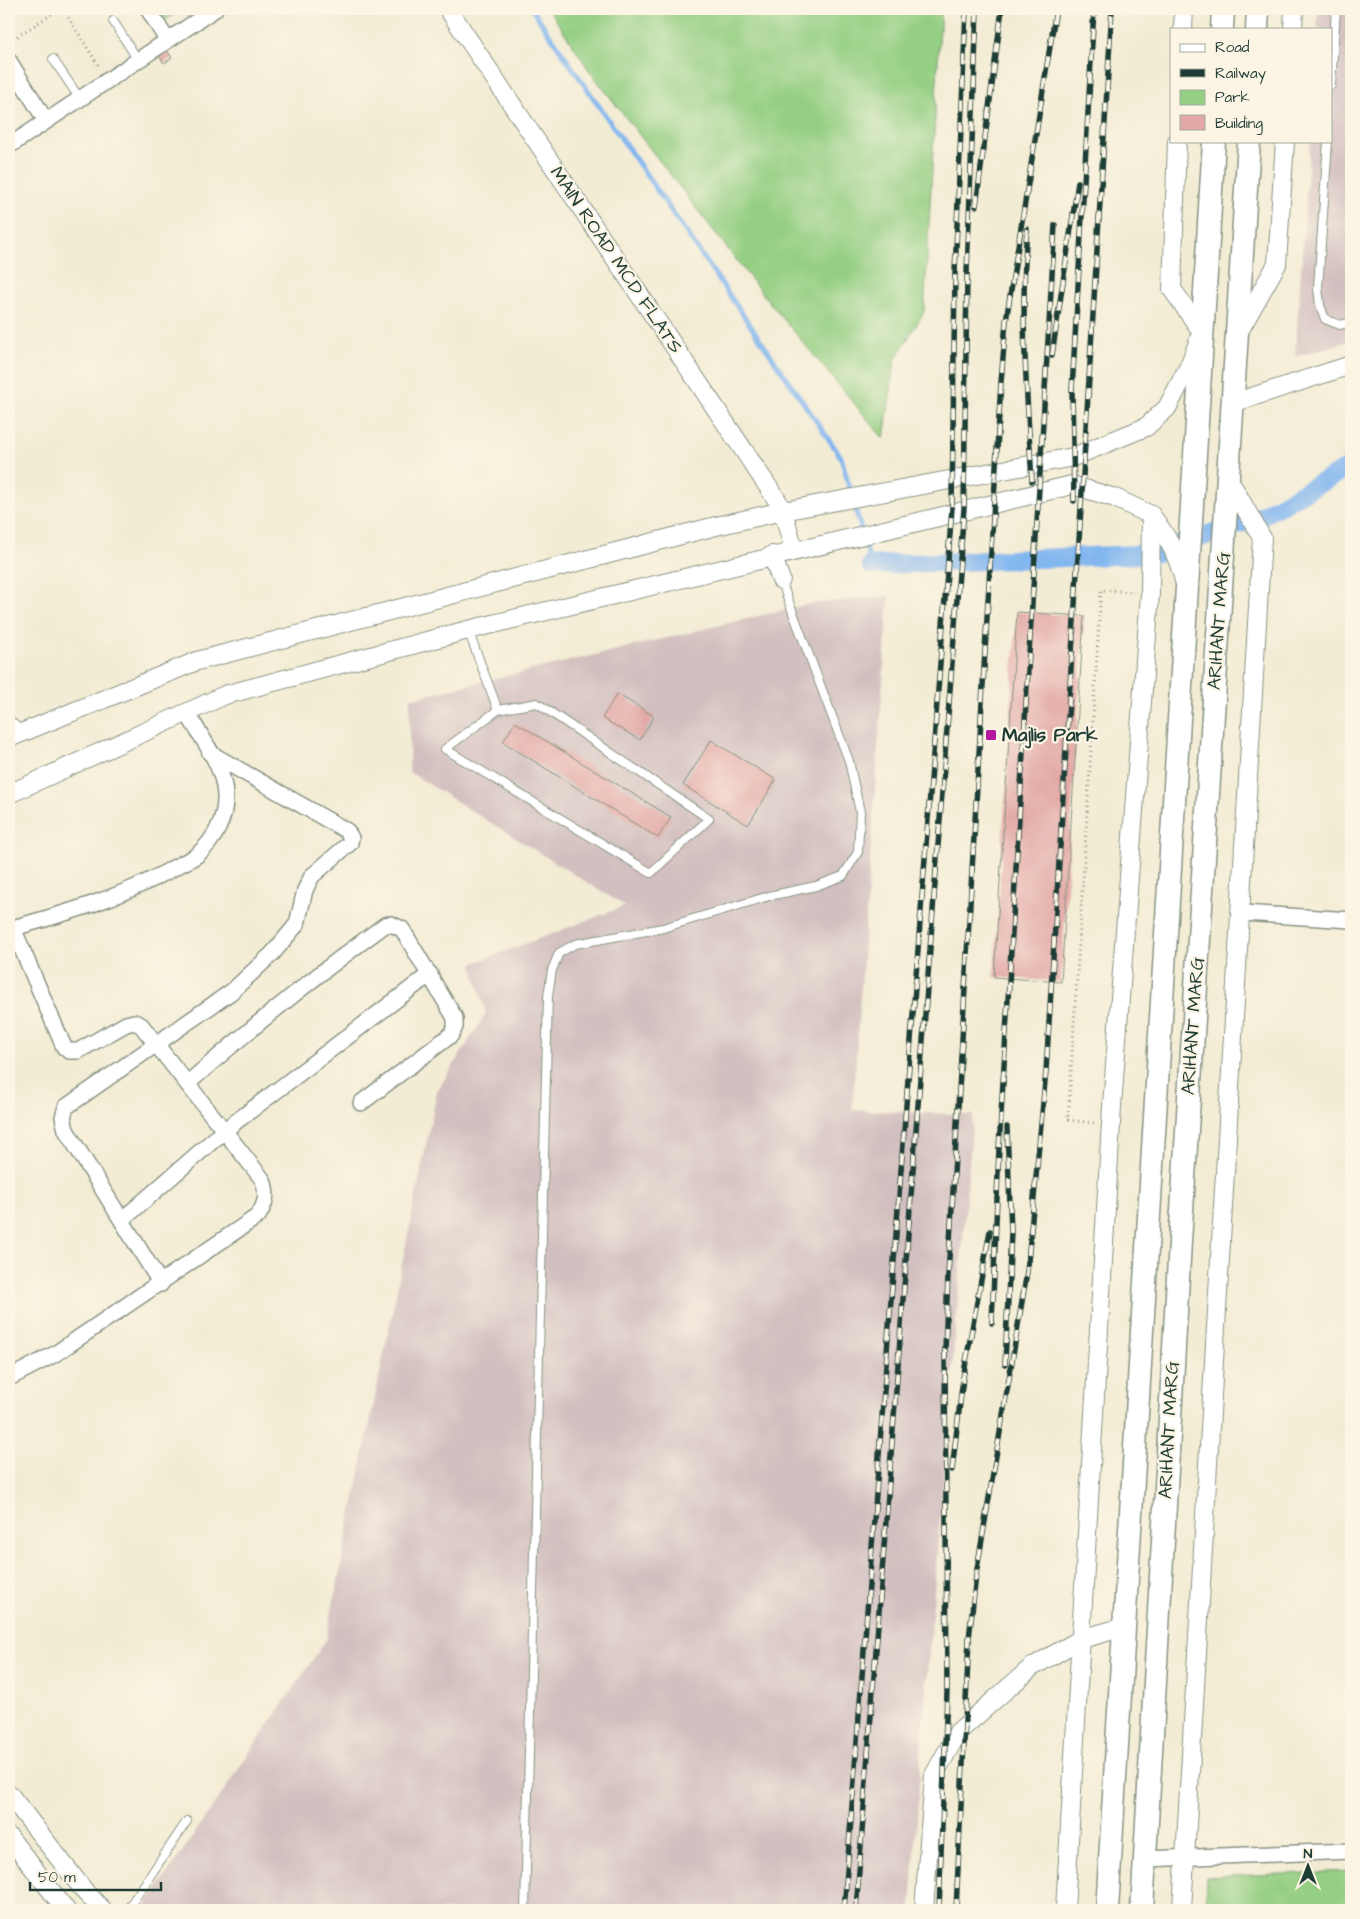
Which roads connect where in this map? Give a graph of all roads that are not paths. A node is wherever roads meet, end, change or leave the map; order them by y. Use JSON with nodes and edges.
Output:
{"nodes":[{"id":1,"x":148,"y":9,"type":"edge"},
{"id":2,"x":215,"y":9,"type":"edge"},
{"id":3,"x":448,"y":9,"type":"edge"},
{"id":4,"x":1184,"y":9,"type":"edge"},
{"id":5,"x":1223,"y":9,"type":"edge"},
{"id":6,"x":1258,"y":9,"type":"edge"},
{"id":7,"x":1294,"y":9,"type":"edge"},
{"id":8,"x":1336,"y":9,"type":"edge"},
{"id":9,"x":113,"y":21,"type":"dead end"},
{"id":10,"x":1182,"y":28,"type":"edge"},
{"id":11,"x":1222,"y":28,"type":"edge"},
{"id":12,"x":1257,"y":28,"type":"edge"},
{"id":13,"x":1293,"y":28,"type":"edge"},
{"id":14,"x":167,"y":40,"type":"junction"},
{"id":15,"x":53,"y":59,"type":"dead end"},
{"id":16,"x":138,"y":60,"type":"junction"},
{"id":17,"x":9,"y":61,"type":"edge"},
{"id":18,"x":1332,"y":67,"type":"edge"},
{"id":19,"x":80,"y":99,"type":"junction"},
{"id":20,"x":46,"y":121,"type":"junction"},
{"id":21,"x":11,"y":140,"type":"edge"},
{"id":22,"x":1177,"y":142,"type":"edge"},
{"id":23,"x":1214,"y":142,"type":"edge"},
{"id":24,"x":1250,"y":142,"type":"edge"},
{"id":25,"x":1285,"y":142,"type":"edge"},
{"id":26,"x":1328,"y":142,"type":"edge"},
{"id":27,"x":1351,"y":322,"type":"edge"},
{"id":28,"x":1202,"y":332,"type":"junction"},
{"id":29,"x":1237,"y":335,"type":"junction"},
{"id":30,"x":1351,"y":365,"type":"edge"},
{"id":31,"x":1233,"y":403,"type":"junction"},
{"id":32,"x":1229,"y":484,"type":"junction"},
{"id":33,"x":783,"y":511,"type":"junction"},
{"id":34,"x":1151,"y":515,"type":"junction"},
{"id":35,"x":794,"y":550,"type":"junction"},
{"id":36,"x":772,"y":555,"type":"junction"},
{"id":37,"x":781,"y":580,"type":"joint"},
{"id":38,"x":1187,"y":596,"type":"junction"},
{"id":39,"x":468,"y":630,"type":"junction"},
{"id":40,"x":498,"y":710,"type":"junction"},
{"id":41,"x":187,"y":713,"type":"junction"},
{"id":42,"x":9,"y":720,"type":"edge"},
{"id":43,"x":16,"y":735,"type":"edge"},
{"id":44,"x":210,"y":753,"type":"junction"},
{"id":45,"x":9,"y":794,"type":"edge"},
{"id":46,"x":1242,"y":913,"type":"junction"},
{"id":47,"x":1351,"y":920,"type":"edge"},
{"id":48,"x":11,"y":928,"type":"edge"},
{"id":49,"x":430,"y":974,"type":"junction"},
{"id":50,"x":158,"y":1044,"type":"junction"},
{"id":51,"x":188,"y":1083,"type":"junction"},
{"id":52,"x":361,"y":1103,"type":"dead end"},
{"id":53,"x":225,"y":1130,"type":"junction"},
{"id":54,"x":1150,"y":1192,"type":"junction"},
{"id":55,"x":1183,"y":1194,"type":"junction"},
{"id":56,"x":122,"y":1220,"type":"junction"},
{"id":57,"x":161,"y":1284,"type":"junction"},
{"id":58,"x":9,"y":1378,"type":"edge"},
{"id":59,"x":1124,"y":1627,"type":"junction"},
{"id":60,"x":1081,"y":1639,"type":"junction"},
{"id":61,"x":9,"y":1794,"type":"edge"},
{"id":62,"x":187,"y":1821,"type":"dead end"},
{"id":63,"x":9,"y":1837,"type":"edge"},
{"id":64,"x":1351,"y":1851,"type":"edge"},
{"id":65,"x":1186,"y":1856,"type":"junction"},
{"id":66,"x":1145,"y":1860,"type":"junction"},
{"id":67,"x":86,"y":1892,"type":"junction"},
{"id":68,"x":66,"y":1910,"type":"edge"},
{"id":69,"x":103,"y":1910,"type":"edge"},
{"id":70,"x":127,"y":1910,"type":"edge"},
{"id":71,"x":525,"y":1910,"type":"edge"},
{"id":72,"x":924,"y":1910,"type":"edge"},
{"id":73,"x":1065,"y":1910,"type":"edge"},
{"id":74,"x":1108,"y":1910,"type":"edge"},
{"id":75,"x":1142,"y":1910,"type":"edge"},
{"id":76,"x":1182,"y":1910,"type":"edge"}],
"edges":[{"from":1,"to":14,"type":"street"},
{"from":2,"to":14,"type":"street"},
{"from":3,"to":33,"type":"street","name":"MAIN ROAD MCD FLATS"},
{"from":4,"to":10,"type":"street"},
{"from":5,"to":11,"type":"main road"},
{"from":6,"to":12,"type":"main road"},
{"from":7,"to":13,"type":"street"},
{"from":8,"to":18,"type":"lane"},
{"from":9,"to":16,"type":"lane"},
{"from":14,"to":16,"type":"street"},
{"from":15,"to":19,"type":"lane"},
{"from":16,"to":19,"type":"street"},
{"from":17,"to":20,"type":"street"},
{"from":19,"to":20,"type":"street"},
{"from":20,"to":21,"type":"street"},
{"from":22,"to":28,"type":"street"},
{"from":23,"to":28,"type":"main road","name":"ARIHANT MARG"},
{"from":24,"to":29,"type":"main road","name":"ARIHANT MARG"},
{"from":25,"to":29,"type":"street"},
{"from":26,"to":27,"type":"lane"},
{"from":28,"to":33,"type":"street"},
{"from":28,"to":38,"type":"main road","name":"ARIHANT MARG"},
{"from":29,"to":31,"type":"main road","name":"ARIHANT MARG"},
{"from":30,"to":31,"type":"street"},
{"from":31,"to":32,"type":"main road","name":"ARIHANT MARG"},
{"from":32,"to":46,"type":"street"},
{"from":32,"to":55,"type":"main road","name":"ARIHANT MARG"},
{"from":33,"to":35,"type":"street","name":"MAIN ROAD MCD FLATS"},
{"from":33,"to":43,"type":"street"},
{"from":34,"to":35,"type":"street"},
{"from":34,"to":38,"type":"street"},
{"from":34,"to":60,"type":"street"},
{"from":35,"to":36,"type":"street"},
{"from":36,"to":37,"type":"street"},
{"from":36,"to":39,"type":"street"},
{"from":37,"to":71,"type":"lane"},
{"from":38,"to":54,"type":"main road","name":"ARIHANT MARG"},
{"from":39,"to":40,"type":"lane"},
{"from":39,"to":41,"type":"street"},
{"from":40,"to":40,"type":"lane"},
{"from":41,"to":44,"type":"street"},
{"from":41,"to":45,"type":"street"},
{"from":42,"to":43,"type":"lane"},
{"from":44,"to":48,"type":"street"},
{"from":44,"to":50,"type":"street"},
{"from":46,"to":47,"type":"street"},
{"from":46,"to":65,"type":"street"},
{"from":48,"to":50,"type":"street"},
{"from":49,"to":51,"type":"street"},
{"from":49,"to":52,"type":"street"},
{"from":49,"to":53,"type":"street"},
{"from":50,"to":51,"type":"street"},
{"from":50,"to":56,"type":"street"},
{"from":51,"to":53,"type":"street"},
{"from":53,"to":56,"type":"street"},
{"from":53,"to":57,"type":"street"},
{"from":54,"to":55,"type":"main road"},
{"from":54,"to":59,"type":"main road","name":"ARIHANT MARG"},
{"from":55,"to":66,"type":"main road","name":"ARIHANT MARG"},
{"from":56,"to":57,"type":"street"},
{"from":57,"to":58,"type":"street"},
{"from":59,"to":60,"type":"street"},
{"from":59,"to":74,"type":"main road","name":"ARIHANT MARG"},
{"from":60,"to":72,"type":"street"},
{"from":60,"to":73,"type":"street"},
{"from":61,"to":67,"type":"street"},
{"from":62,"to":70,"type":"lane"},
{"from":63,"to":68,"type":"street"},
{"from":64,"to":65,"type":"street"},
{"from":65,"to":66,"type":"street"},
{"from":65,"to":76,"type":"street"},
{"from":66,"to":75,"type":"main road","name":"ARIHANT MARG"},
{"from":67,"to":68,"type":"street"},
{"from":67,"to":69,"type":"street"}]}
